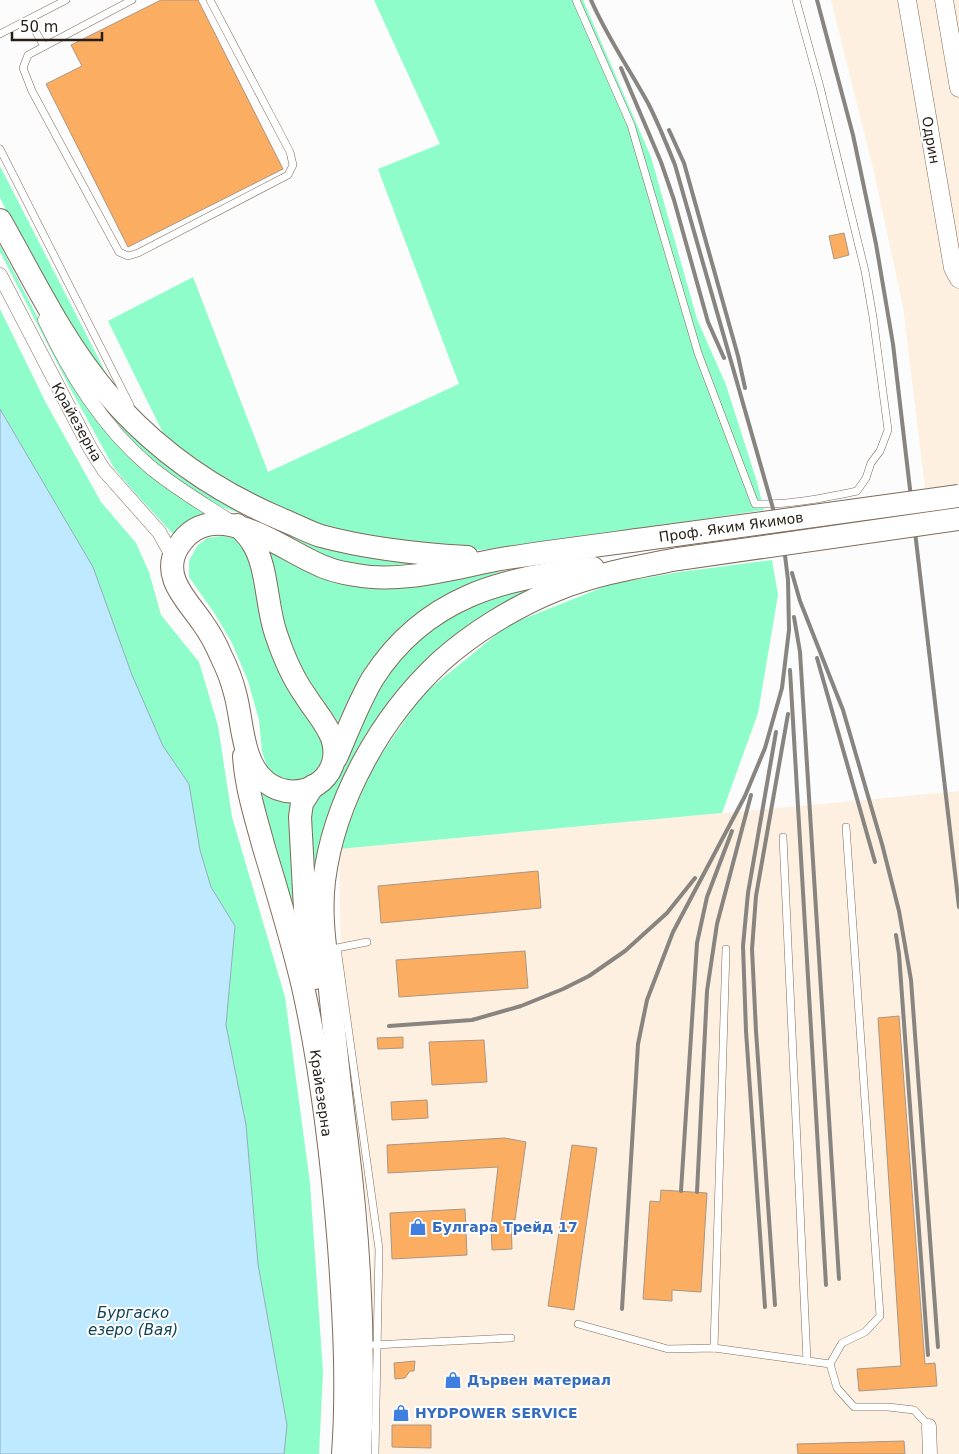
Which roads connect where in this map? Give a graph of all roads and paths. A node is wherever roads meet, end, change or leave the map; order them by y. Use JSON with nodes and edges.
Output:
{"nodes":[{"id":1,"x":66,"y":0,"type":"edge"},
{"id":2,"x":132,"y":0,"type":"edge"},
{"id":3,"x":210,"y":0,"type":"edge"},
{"id":4,"x":576,"y":0,"type":"edge"},
{"id":5,"x":796,"y":0,"type":"edge"},
{"id":6,"x":906,"y":0,"type":"edge"},
{"id":7,"x":944,"y":0,"type":"edge"},
{"id":8,"x":29,"y":20,"type":"junction"},
{"id":9,"x":0,"y":34,"type":"edge"},
{"id":10,"x":44,"y":46,"type":"junction"},
{"id":11,"x":959,"y":88,"type":"edge"},
{"id":12,"x":0,"y":149,"type":"edge"},
{"id":13,"x":0,"y":220,"type":"edge"},
{"id":14,"x":0,"y":225,"type":"edge"},
{"id":15,"x":0,"y":275,"type":"edge"},
{"id":16,"x":959,"y":279,"type":"edge"},
{"id":17,"x":142,"y":430,"type":"junction"},
{"id":18,"x":959,"y":496,"type":"edge"},
{"id":19,"x":959,"y":519,"type":"edge"},
{"id":20,"x":237,"y":525,"type":"junction"},
{"id":21,"x":173,"y":558,"type":"junction"},
{"id":22,"x":503,"y":559,"type":"junction"},
{"id":23,"x":678,"y":559,"type":"junction"},
{"id":24,"x":243,"y":740,"type":"junction"},
{"id":25,"x":336,"y":758,"type":"junction"},
{"id":26,"x":313,"y":786,"type":"junction"},
{"id":27,"x":846,"y":827,"type":"dead end"},
{"id":28,"x":783,"y":837,"type":"dead end"},
{"id":29,"x":367,"y":942,"type":"dead end"},
{"id":30,"x":726,"y":949,"type":"dead end"},
{"id":31,"x":338,"y":1076,"type":"junction"},
{"id":32,"x":578,"y":1324,"type":"dead end"},
{"id":33,"x":511,"y":1338,"type":"dead end"},
{"id":34,"x":369,"y":1346,"type":"junction"},
{"id":35,"x":714,"y":1348,"type":"junction"},
{"id":36,"x":807,"y":1361,"type":"junction"},
{"id":37,"x":830,"y":1364,"type":"junction"},
{"id":38,"x":929,"y":1426,"type":"joint"},
{"id":39,"x":343,"y":1454,"type":"edge"},
{"id":40,"x":360,"y":1454,"type":"edge"},
{"id":41,"x":375,"y":1454,"type":"edge"},
{"id":42,"x":930,"y":1454,"type":"edge"}],
"edges":[{"from":1,"to":8,"type":"lane"},
{"from":2,"to":10,"type":"lane"},
{"from":3,"to":10,"type":"lane"},
{"from":4,"to":5,"type":"lane"},
{"from":6,"to":16,"type":"street","name":"Одрин"},
{"from":7,"to":11,"type":"street"},
{"from":8,"to":9,"type":"lane"},
{"from":8,"to":10,"type":"lane"},
{"from":12,"to":17,"type":"lane"},
{"from":13,"to":17,"type":"highway"},
{"from":14,"to":20,"type":"street"},
{"from":15,"to":21,"type":"street","name":"Крайезерна"},
{"from":17,"to":22,"type":"highway"},
{"from":18,"to":22,"type":"highway","name":"Проф. Яким Якимов","bridge":true},
{"from":19,"to":23,"type":"highway","name":"Проф. Яким Якимов","bridge":true},
{"from":20,"to":21,"type":"highway"},
{"from":20,"to":22,"type":"highway"},
{"from":20,"to":25,"type":"highway"},
{"from":21,"to":24,"type":"highway"},
{"from":23,"to":25,"type":"highway"},
{"from":23,"to":31,"type":"highway"},
{"from":24,"to":26,"type":"highway"},
{"from":24,"to":39,"type":"highway","name":"Крайезерна"},
{"from":25,"to":26,"type":"highway"},
{"from":26,"to":31,"type":"highway"},
{"from":27,"to":37,"type":"lane"},
{"from":28,"to":36,"type":"lane"},
{"from":29,"to":34,"type":"lane"},
{"from":30,"to":35,"type":"lane"},
{"from":31,"to":34,"type":"highway"},
{"from":32,"to":35,"type":"lane"},
{"from":33,"to":34,"type":"lane"},
{"from":34,"to":40,"type":"highway"},
{"from":34,"to":41,"type":"lane"},
{"from":35,"to":36,"type":"lane"},
{"from":36,"to":37,"type":"lane"},
{"from":37,"to":38,"type":"lane"},
{"from":38,"to":42,"type":"street"}]}
